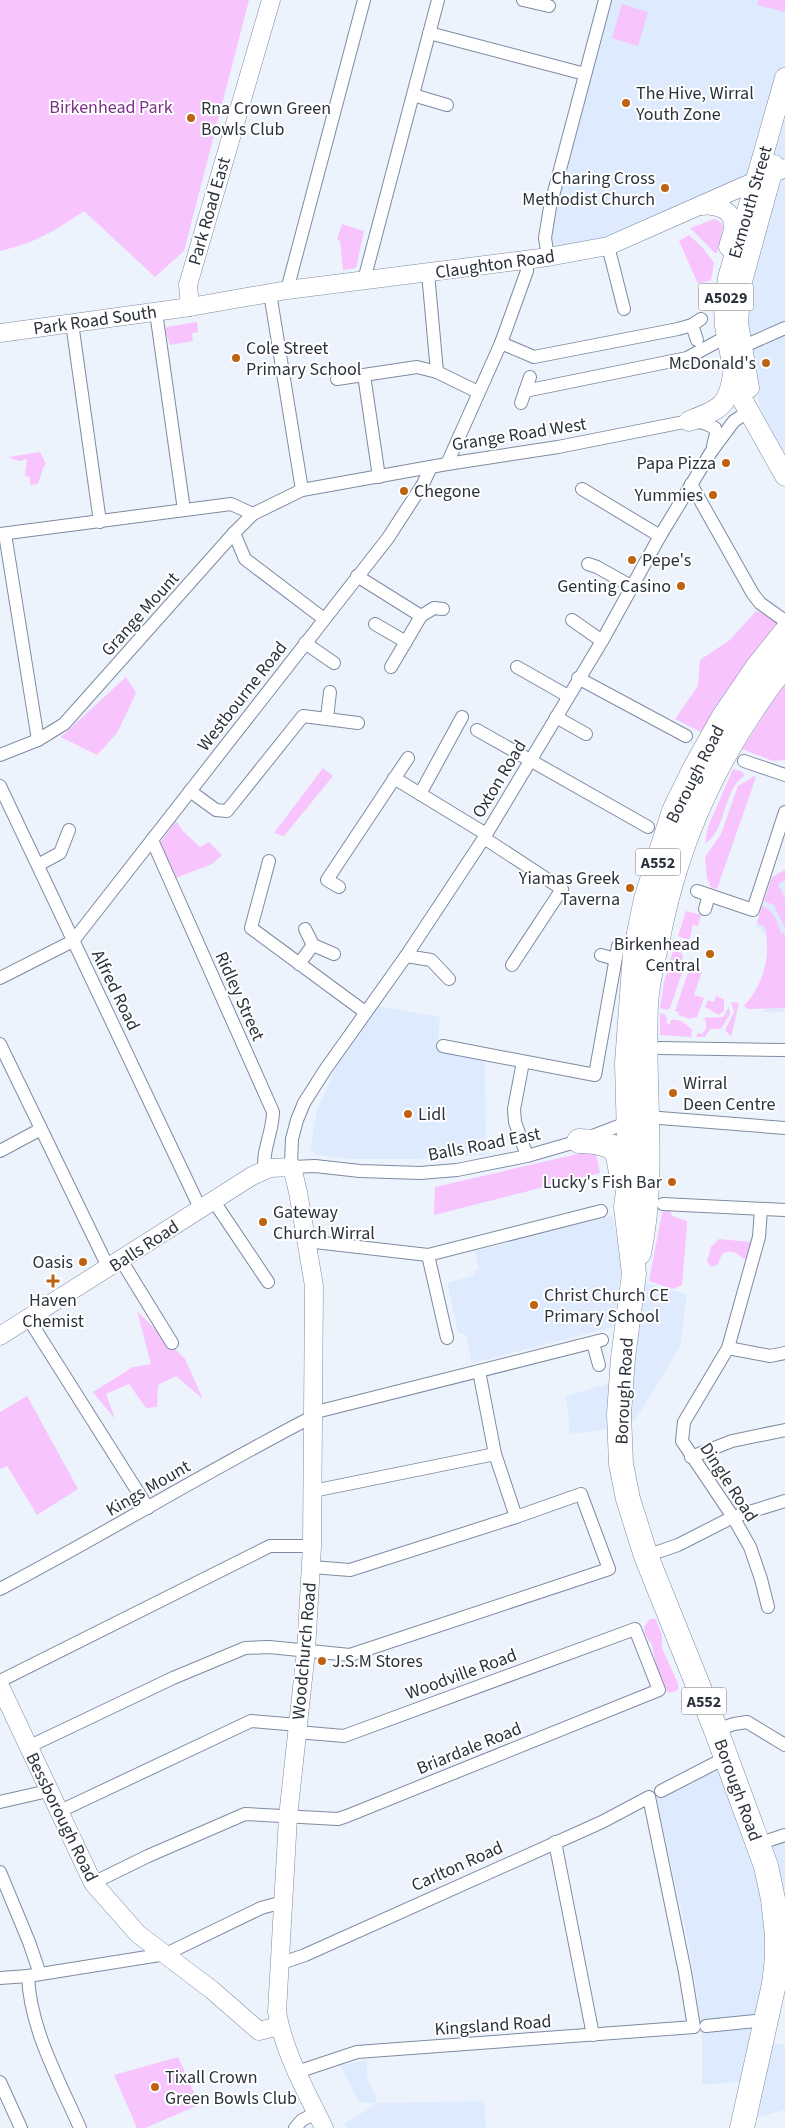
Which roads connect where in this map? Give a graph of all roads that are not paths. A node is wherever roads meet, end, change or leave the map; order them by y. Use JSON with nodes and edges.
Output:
{"nodes":[{"id":1,"x":270,"y":0,"type":"edge"},
{"id":2,"x":364,"y":0,"type":"edge"},
{"id":3,"x":438,"y":0,"type":"edge"},
{"id":4,"x":523,"y":0,"type":"edge"},
{"id":5,"x":605,"y":0,"type":"edge"},
{"id":6,"x":549,"y":6,"type":"dead end"},
{"id":7,"x":429,"y":33,"type":"junction"},
{"id":8,"x":584,"y":74,"type":"junction"},
{"id":9,"x":785,"y":78,"type":"edge"},
{"id":10,"x":413,"y":95,"type":"junction"},
{"id":11,"x":447,"y":105,"type":"dead end"},
{"id":12,"x":785,"y":119,"type":"edge"},
{"id":13,"x":771,"y":175,"type":"edge"},
{"id":14,"x":701,"y":206,"type":"junction"},
{"id":15,"x":608,"y":246,"type":"junction"},
{"id":16,"x":548,"y":257,"type":"junction"},
{"id":17,"x":527,"y":260,"type":"junction"},
{"id":18,"x":428,"y":273,"type":"junction"},
{"id":19,"x":364,"y":280,"type":"junction"},
{"id":20,"x":279,"y":292,"type":"junction"},
{"id":21,"x":190,"y":307,"type":"junction"},
{"id":22,"x":724,"y":307,"type":"junction"},
{"id":23,"x":624,"y":308,"type":"dead end"},
{"id":24,"x":156,"y":312,"type":"junction"},
{"id":25,"x":72,"y":323,"type":"junction"},
{"id":26,"x":785,"y":328,"type":"edge"},
{"id":27,"x":0,"y":333,"type":"edge"},
{"id":28,"x":697,"y":340,"type":"dead end"},
{"id":29,"x":734,"y":342,"type":"junction"},
{"id":30,"x":501,"y":343,"type":"junction"},
{"id":31,"x":438,"y":372,"type":"junction"},
{"id":32,"x":733,"y":374,"type":"junction"},
{"id":33,"x":364,"y":375,"type":"junction"},
{"id":34,"x":530,"y":377,"type":"dead end"},
{"id":35,"x":338,"y":379,"type":"dead end"},
{"id":36,"x":478,"y":392,"type":"junction"},
{"id":37,"x":748,"y":412,"type":"junction"},
{"id":38,"x":689,"y":422,"type":"junction"},
{"id":39,"x":711,"y":452,"type":"junction"},
{"id":40,"x":447,"y":464,"type":"junction"},
{"id":41,"x":431,"y":467,"type":"junction"},
{"id":42,"x":785,"y":476,"type":"edge"},
{"id":43,"x":379,"y":477,"type":"junction"},
{"id":44,"x":691,"y":484,"type":"junction"},
{"id":45,"x":582,"y":489,"type":"dead end"},
{"id":46,"x":302,"y":490,"type":"junction"},
{"id":47,"x":184,"y":510,"type":"junction"},
{"id":48,"x":253,"y":514,"type":"junction"},
{"id":49,"x":100,"y":522,"type":"junction"},
{"id":50,"x":234,"y":533,"type":"junction"},
{"id":51,"x":2,"y":534,"type":"edge"},
{"id":52,"x":660,"y":536,"type":"junction"},
{"id":53,"x":588,"y":564,"type":"dead end"},
{"id":54,"x":357,"y":576,"type":"junction"},
{"id":55,"x":631,"y":586,"type":"junction"},
{"id":56,"x":443,"y":609,"type":"dead end"},
{"id":57,"x":421,"y":616,"type":"junction"},
{"id":58,"x":324,"y":619,"type":"junction"},
{"id":59,"x":572,"y":620,"type":"dead end"},
{"id":60,"x":785,"y":621,"type":"edge"},
{"id":61,"x":375,"y":624,"type":"dead end"},
{"id":62,"x":785,"y":633,"type":"edge"},
{"id":63,"x":602,"y":641,"type":"junction"},
{"id":64,"x":406,"y":642,"type":"junction"},
{"id":65,"x":305,"y":643,"type":"junction"},
{"id":66,"x":334,"y":663,"type":"dead end"},
{"id":67,"x":785,"y":664,"type":"edge"},
{"id":68,"x":517,"y":667,"type":"dead end"},
{"id":69,"x":391,"y":668,"type":"dead end"},
{"id":70,"x":578,"y":678,"type":"junction"},
{"id":71,"x":330,"y":692,"type":"dead end"},
{"id":72,"x":568,"y":696,"type":"junction"},
{"id":73,"x":462,"y":717,"type":"dead end"},
{"id":74,"x":556,"y":717,"type":"junction"},
{"id":75,"x":327,"y":718,"type":"junction"},
{"id":76,"x":358,"y":723,"type":"dead end"},
{"id":77,"x":477,"y":730,"type":"dead end"},
{"id":78,"x":586,"y":734,"type":"dead end"},
{"id":79,"x":686,"y":736,"type":"dead end"},
{"id":80,"x":38,"y":740,"type":"junction"},
{"id":81,"x":0,"y":755,"type":"edge"},
{"id":82,"x":408,"y":758,"type":"dead end"},
{"id":83,"x":530,"y":760,"type":"junction"},
{"id":84,"x":744,"y":761,"type":"dead end"},
{"id":85,"x":785,"y":775,"type":"edge"},
{"id":86,"x":394,"y":778,"type":"junction"},
{"id":87,"x":0,"y":786,"type":"edge"},
{"id":88,"x":190,"y":792,"type":"junction"},
{"id":89,"x":420,"y":794,"type":"junction"},
{"id":90,"x":785,"y":812,"type":"edge"},
{"id":91,"x":648,"y":827,"type":"dead end"},
{"id":92,"x":69,"y":830,"type":"dead end"},
{"id":93,"x":485,"y":836,"type":"junction"},
{"id":94,"x":152,"y":840,"type":"junction"},
{"id":95,"x":269,"y":861,"type":"dead end"},
{"id":96,"x":38,"y":865,"type":"junction"},
{"id":97,"x":339,"y":887,"type":"dead end"},
{"id":98,"x":705,"y":909,"type":"dead end"},
{"id":99,"x":305,"y":929,"type":"dead end"},
{"id":100,"x":73,"y":942,"type":"junction"},
{"id":101,"x":313,"y":945,"type":"junction"},
{"id":102,"x":618,"y":946,"type":"dead end"},
{"id":103,"x":334,"y":954,"type":"dead end"},
{"id":104,"x":601,"y":955,"type":"dead end"},
{"id":105,"x":406,"y":956,"type":"junction"},
{"id":106,"x":615,"y":959,"type":"junction"},
{"id":107,"x":299,"y":964,"type":"junction"},
{"id":108,"x":512,"y":965,"type":"dead end"},
{"id":109,"x":0,"y":978,"type":"edge"},
{"id":110,"x":449,"y":979,"type":"dead end"},
{"id":111,"x":365,"y":1012,"type":"junction"},
{"id":112,"x":0,"y":1044,"type":"edge"},
{"id":113,"x":442,"y":1046,"type":"dead end"},
{"id":114,"x":660,"y":1048,"type":"dead end"},
{"id":115,"x":785,"y":1050,"type":"edge"},
{"id":116,"x":523,"y":1062,"type":"junction"},
{"id":117,"x":4,"y":1064,"type":"edge"},
{"id":118,"x":638,"y":1119,"type":"junction"},
{"id":119,"x":785,"y":1128,"type":"edge"},
{"id":120,"x":41,"y":1129,"type":"junction"},
{"id":121,"x":580,"y":1141,"type":"junction"},
{"id":122,"x":0,"y":1151,"type":"edge"},
{"id":123,"x":527,"y":1156,"type":"junction"},
{"id":124,"x":292,"y":1167,"type":"junction"},
{"id":125,"x":265,"y":1170,"type":"junction"},
{"id":126,"x":206,"y":1204,"type":"junction"},
{"id":127,"x":663,"y":1204,"type":"dead end"},
{"id":128,"x":626,"y":1207,"type":"junction"},
{"id":129,"x":761,"y":1209,"type":"junction"},
{"id":130,"x":785,"y":1210,"type":"edge"},
{"id":131,"x":600,"y":1211,"type":"dead end"},
{"id":132,"x":306,"y":1241,"type":"junction"},
{"id":133,"x":428,"y":1255,"type":"junction"},
{"id":134,"x":115,"y":1265,"type":"junction"},
{"id":135,"x":634,"y":1274,"type":"junction"},
{"id":136,"x":268,"y":1282,"type":"dead end"},
{"id":137,"x":28,"y":1318,"type":"junction"},
{"id":138,"x":0,"y":1336,"type":"edge"},
{"id":139,"x":447,"y":1338,"type":"dead end"},
{"id":140,"x":172,"y":1344,"type":"dead end"},
{"id":141,"x":728,"y":1348,"type":"junction"},
{"id":142,"x":785,"y":1353,"type":"edge"},
{"id":143,"x":598,"y":1365,"type":"dead end"},
{"id":144,"x":479,"y":1371,"type":"junction"},
{"id":145,"x":312,"y":1415,"type":"junction"},
{"id":146,"x":785,"y":1430,"type":"edge"},
{"id":147,"x":495,"y":1454,"type":"junction"},
{"id":148,"x":691,"y":1457,"type":"junction"},
{"id":149,"x":313,"y":1491,"type":"junction"},
{"id":150,"x":785,"y":1501,"type":"edge"},
{"id":151,"x":148,"y":1508,"type":"junction"},
{"id":152,"x":516,"y":1517,"type":"junction"},
{"id":153,"x":733,"y":1517,"type":"junction"},
{"id":154,"x":312,"y":1546,"type":"junction"},
{"id":155,"x":646,"y":1556,"type":"junction"},
{"id":156,"x":312,"y":1568,"type":"junction"},
{"id":157,"x":0,"y":1589,"type":"edge"},
{"id":158,"x":768,"y":1607,"type":"dead end"},
{"id":159,"x":306,"y":1651,"type":"junction"},
{"id":160,"x":1,"y":1690,"type":"edge"},
{"id":161,"x":659,"y":1690,"type":"joint"},
{"id":162,"x":297,"y":1728,"type":"junction"},
{"id":163,"x":716,"y":1730,"type":"junction"},
{"id":164,"x":785,"y":1745,"type":"edge"},
{"id":165,"x":28,"y":1747,"type":"junction"},
{"id":166,"x":727,"y":1757,"type":"junction"},
{"id":167,"x":48,"y":1791,"type":"junction"},
{"id":168,"x":661,"y":1791,"type":"dead end"},
{"id":169,"x":0,"y":1802,"type":"edge"},
{"id":170,"x":58,"y":1812,"type":"junction"},
{"id":171,"x":288,"y":1817,"type":"junction"},
{"id":172,"x":785,"y":1835,"type":"edge"},
{"id":173,"x":555,"y":1842,"type":"junction"},
{"id":174,"x":758,"y":1844,"type":"junction"},
{"id":175,"x":0,"y":1872,"type":"edge"},
{"id":176,"x":93,"y":1884,"type":"junction"},
{"id":177,"x":779,"y":1898,"type":"edge"},
{"id":178,"x":283,"y":1902,"type":"junction"},
{"id":179,"x":166,"y":1954,"type":"junction"},
{"id":180,"x":781,"y":1959,"type":"edge"},
{"id":181,"x":279,"y":1964,"type":"junction"},
{"id":182,"x":34,"y":1975,"type":"junction"},
{"id":183,"x":0,"y":1978,"type":"edge"},
{"id":184,"x":765,"y":2020,"type":"junction"},
{"id":185,"x":280,"y":2026,"type":"junction"},
{"id":186,"x":700,"y":2026,"type":"junction"},
{"id":187,"x":593,"y":2035,"type":"junction"},
{"id":188,"x":297,"y":2072,"type":"junction"},
{"id":189,"x":0,"y":2082,"type":"edge"},
{"id":190,"x":321,"y":2121,"type":"edge"},
{"id":191,"x":21,"y":2128,"type":"edge"},
{"id":192,"x":80,"y":2128,"type":"edge"},
{"id":193,"x":295,"y":2128,"type":"edge"},
{"id":194,"x":742,"y":2128,"type":"edge"}],
"edges":[{"from":1,"to":21,"type":"street","name":"Park Road East"},
{"from":2,"to":20,"type":"street"},
{"from":3,"to":7,"type":"street"},
{"from":4,"to":6,"type":"street"},
{"from":5,"to":8,"type":"street"},
{"from":7,"to":8,"type":"street"},
{"from":7,"to":10,"type":"street"},
{"from":8,"to":16,"type":"street"},
{"from":9,"to":13,"type":"main road","name":"Exmouth Street","number":"A5029"},
{"from":10,"to":11,"type":"street"},
{"from":10,"to":19,"type":"street"},
{"from":12,"to":13,"type":"main road","name":"Exmouth Street","number":"A5029"},
{"from":13,"to":14,"type":"street","name":"Claughton Road"},
{"from":13,"to":22,"type":"main road","name":"Exmouth Street","number":"A5029"},
{"from":13,"to":29,"type":"main road","name":"Exmouth Street","number":"A5029"},
{"from":14,"to":15,"type":"street","name":"Claughton Road"},
{"from":14,"to":22,"type":"street"},
{"from":15,"to":16,"type":"street","name":"Claughton Road"},
{"from":15,"to":23,"type":"street"},
{"from":16,"to":17,"type":"street","name":"Claughton Road"},
{"from":17,"to":18,"type":"street","name":"Claughton Road"},
{"from":17,"to":30,"type":"street"},
{"from":18,"to":19,"type":"street","name":"Claughton Road"},
{"from":18,"to":31,"type":"street"},
{"from":19,"to":20,"type":"street","name":"Claughton Road"},
{"from":20,"to":21,"type":"street","name":"Claughton Road"},
{"from":20,"to":46,"type":"street"},
{"from":21,"to":24,"type":"street","name":"Park Road South"},
{"from":22,"to":29,"type":"main road","name":"Exmouth Street","number":"A5029"},
{"from":24,"to":25,"type":"street","name":"Park Road South"},
{"from":24,"to":47,"type":"street"},
{"from":25,"to":27,"type":"street","name":"Park Road South"},
{"from":25,"to":49,"type":"street"},
{"from":26,"to":29,"type":"street"},
{"from":28,"to":30,"type":"street"},
{"from":29,"to":32,"type":"main road","name":"Exmouth Street","number":"A5029"},
{"from":29,"to":34,"type":"street"},
{"from":29,"to":37,"type":"main road","name":"Exmouth Street","number":"A5029"},
{"from":30,"to":36,"type":"street"},
{"from":31,"to":33,"type":"street"},
{"from":31,"to":36,"type":"street"},
{"from":32,"to":37,"type":"main road","name":"Exmouth Street","number":"A5029"},
{"from":32,"to":38,"type":"main road"},
{"from":33,"to":35,"type":"street"},
{"from":33,"to":43,"type":"street"},
{"from":36,"to":40,"type":"street"},
{"from":37,"to":39,"type":"street","name":"Oxton Road"},
{"from":37,"to":42,"type":"main road","number":"A5029"},
{"from":38,"to":39,"type":"street","name":"Grange Road West"},
{"from":38,"to":40,"type":"street","name":"Grange Road West"},
{"from":39,"to":44,"type":"street","name":"Oxton Road"},
{"from":40,"to":41,"type":"street","name":"Grange Road West"},
{"from":41,"to":43,"type":"street","name":"Grange Road West"},
{"from":41,"to":54,"type":"street","name":"Westbourne Road"},
{"from":43,"to":46,"type":"street","name":"Grange Road West"},
{"from":44,"to":52,"type":"street","name":"Oxton Road"},
{"from":44,"to":60,"type":"street"},
{"from":45,"to":52,"type":"street"},
{"from":46,"to":48,"type":"street","name":"Grange Mount"},
{"from":47,"to":48,"type":"street"},
{"from":47,"to":49,"type":"street"},
{"from":48,"to":50,"type":"street","name":"Grange Mount"},
{"from":49,"to":51,"type":"street"},
{"from":50,"to":58,"type":"street"},
{"from":50,"to":80,"type":"street","name":"Grange Mount"},
{"from":51,"to":80,"type":"street"},
{"from":52,"to":55,"type":"street","name":"Oxton Road"},
{"from":53,"to":55,"type":"street"},
{"from":54,"to":57,"type":"street"},
{"from":54,"to":58,"type":"street","name":"Westbourne Road"},
{"from":55,"to":63,"type":"street","name":"Oxton Road"},
{"from":56,"to":57,"type":"street"},
{"from":57,"to":64,"type":"street"},
{"from":58,"to":65,"type":"street","name":"Westbourne Road"},
{"from":59,"to":63,"type":"street"},
{"from":61,"to":64,"type":"street"},
{"from":62,"to":118,"type":"highway","name":"Borough Road","number":"A552"},
{"from":63,"to":70,"type":"street","name":"Oxton Road"},
{"from":64,"to":69,"type":"street"},
{"from":65,"to":66,"type":"street"},
{"from":65,"to":88,"type":"street","name":"Westbourne Road"},
{"from":67,"to":118,"type":"highway","number":"A552"},
{"from":68,"to":72,"type":"street"},
{"from":70,"to":72,"type":"street","name":"Oxton Road"},
{"from":70,"to":79,"type":"street"},
{"from":71,"to":75,"type":"street"},
{"from":72,"to":74,"type":"street","name":"Oxton Road"},
{"from":73,"to":89,"type":"street"},
{"from":74,"to":78,"type":"street"},
{"from":74,"to":83,"type":"street","name":"Oxton Road"},
{"from":75,"to":76,"type":"street"},
{"from":75,"to":88,"type":"street"},
{"from":77,"to":83,"type":"street"},
{"from":80,"to":81,"type":"street","name":"Grange Mount"},
{"from":82,"to":86,"type":"street"},
{"from":83,"to":91,"type":"street"},
{"from":83,"to":93,"type":"street","name":"Oxton Road"},
{"from":84,"to":85,"type":"street"},
{"from":86,"to":89,"type":"street"},
{"from":86,"to":97,"type":"street"},
{"from":87,"to":96,"type":"street","name":"Alfred Road"},
{"from":88,"to":94,"type":"street","name":"Westbourne Road"},
{"from":89,"to":93,"type":"street"},
{"from":90,"to":98,"type":"street"},
{"from":92,"to":96,"type":"street"},
{"from":93,"to":105,"type":"street","name":"Oxton Road"},
{"from":93,"to":108,"type":"street"},
{"from":94,"to":100,"type":"street","name":"Westbourne Road"},
{"from":94,"to":125,"type":"street","name":"Ridley Street"},
{"from":95,"to":107,"type":"street"},
{"from":96,"to":100,"type":"street","name":"Alfred Road"},
{"from":99,"to":101,"type":"street"},
{"from":100,"to":109,"type":"street"},
{"from":100,"to":126,"type":"street","name":"Alfred Road"},
{"from":101,"to":103,"type":"street"},
{"from":101,"to":107,"type":"street"},
{"from":102,"to":106,"type":"street"},
{"from":104,"to":106,"type":"street"},
{"from":105,"to":110,"type":"street"},
{"from":105,"to":111,"type":"street","name":"Oxton Road"},
{"from":106,"to":116,"type":"street"},
{"from":107,"to":111,"type":"street"},
{"from":111,"to":124,"type":"street","name":"Oxton Road"},
{"from":112,"to":117,"type":"street"},
{"from":113,"to":116,"type":"street"},
{"from":114,"to":115,"type":"street"},
{"from":116,"to":123,"type":"street"},
{"from":117,"to":120,"type":"street"},
{"from":118,"to":119,"type":"street"},
{"from":118,"to":121,"type":"street","name":"Balls Road East"},
{"from":118,"to":128,"type":"highway","name":"Borough Road","number":"A552"},
{"from":118,"to":135,"type":"highway","number":"A552"},
{"from":120,"to":122,"type":"street"},
{"from":120,"to":134,"type":"street"},
{"from":121,"to":123,"type":"street","name":"Balls Road East"},
{"from":121,"to":128,"type":"highway"},
{"from":123,"to":124,"type":"street","name":"Balls Road East"},
{"from":124,"to":125,"type":"street","name":"Balls Road"},
{"from":124,"to":132,"type":"street","name":"Woodchurch Road"},
{"from":125,"to":126,"type":"street","name":"Balls Road"},
{"from":126,"to":134,"type":"street","name":"Balls Road"},
{"from":126,"to":136,"type":"street","name":"Alfred Road"},
{"from":127,"to":129,"type":"street"},
{"from":128,"to":135,"type":"highway","name":"Borough Road","number":"A552"},
{"from":129,"to":130,"type":"street"},
{"from":129,"to":141,"type":"street","name":"Dingle Road"},
{"from":131,"to":133,"type":"street"},
{"from":132,"to":133,"type":"street"},
{"from":132,"to":145,"type":"street","name":"Woodchurch Road"},
{"from":133,"to":139,"type":"street"},
{"from":134,"to":137,"type":"street","name":"Balls Road"},
{"from":134,"to":140,"type":"street"},
{"from":135,"to":155,"type":"highway","name":"Borough Road","number":"A552"},
{"from":137,"to":138,"type":"street","name":"Balls Road"},
{"from":137,"to":151,"type":"street"},
{"from":141,"to":142,"type":"street"},
{"from":141,"to":148,"type":"street","name":"Dingle Road"},
{"from":143,"to":144,"type":"street","name":"Kings Mount"},
{"from":144,"to":145,"type":"street","name":"Kings Mount"},
{"from":144,"to":147,"type":"street"},
{"from":145,"to":149,"type":"street","name":"Woodchurch Road"},
{"from":145,"to":151,"type":"street","name":"Kings Mount"},
{"from":146,"to":148,"type":"street"},
{"from":147,"to":149,"type":"street"},
{"from":147,"to":152,"type":"street"},
{"from":148,"to":153,"type":"street","name":"Dingle Road"},
{"from":149,"to":154,"type":"street","name":"Woodchurch Road"},
{"from":150,"to":153,"type":"street"},
{"from":151,"to":157,"type":"street","name":"Kings Mount"},
{"from":152,"to":156,"type":"street"},
{"from":152,"to":159,"type":"street"},
{"from":153,"to":155,"type":"street"},
{"from":153,"to":158,"type":"street","name":"Dingle Road"},
{"from":154,"to":156,"type":"street","name":"Woodchurch Road"},
{"from":154,"to":160,"type":"street"},
{"from":155,"to":163,"type":"highway","name":"Borough Road","number":"A552"},
{"from":156,"to":159,"type":"street","name":"Woodchurch Road"},
{"from":159,"to":162,"type":"street","name":"Woodchurch Road"},
{"from":159,"to":165,"type":"street"},
{"from":160,"to":165,"type":"street","name":"Bessborough Road"},
{"from":161,"to":162,"type":"street","name":"Woodville Road"},
{"from":161,"to":171,"type":"street","name":"Briardale Road"},
{"from":162,"to":170,"type":"street","name":"Woodville Road"},
{"from":162,"to":171,"type":"street","name":"Woodchurch Road"},
{"from":163,"to":164,"type":"street"},
{"from":163,"to":166,"type":"highway","name":"Borough Road","number":"A552"},
{"from":165,"to":167,"type":"street","name":"Bessborough Road"},
{"from":166,"to":168,"type":"street"},
{"from":166,"to":174,"type":"highway","name":"Borough Road","number":"A552"},
{"from":167,"to":169,"type":"street"},
{"from":167,"to":170,"type":"street","name":"Bessborough Road"},
{"from":170,"to":176,"type":"street","name":"Bessborough Road"},
{"from":171,"to":176,"type":"street","name":"Briardale Road"},
{"from":171,"to":178,"type":"street","name":"Woodchurch Road"},
{"from":172,"to":174,"type":"street"},
{"from":173,"to":181,"type":"street","name":"Carlton Road"},
{"from":173,"to":186,"type":"street","name":"Carlton Road"},
{"from":173,"to":187,"type":"street"},
{"from":174,"to":177,"type":"highway","name":"Borough Road","number":"A552"},
{"from":175,"to":182,"type":"street"},
{"from":176,"to":179,"type":"street","name":"Bessborough Road"},
{"from":177,"to":180,"type":"highway","name":"Borough Road","number":"A552"},
{"from":178,"to":179,"type":"street"},
{"from":178,"to":181,"type":"street","name":"Woodchurch Road"},
{"from":179,"to":182,"type":"street"},
{"from":179,"to":185,"type":"street","name":"Bessborough Road"},
{"from":180,"to":184,"type":"highway","name":"Borough Road","number":"A552"},
{"from":181,"to":185,"type":"street","name":"Woodchurch Road"},
{"from":182,"to":183,"type":"street"},
{"from":182,"to":192,"type":"street"},
{"from":184,"to":186,"type":"street","name":"Kingsland Road"},
{"from":184,"to":194,"type":"highway","name":"Borough Road","number":"A552"},
{"from":185,"to":188,"type":"street","name":"Woodchurch Road"},
{"from":186,"to":187,"type":"street","name":"Kingsland Road"},
{"from":187,"to":188,"type":"street","name":"Kingsland Road"},
{"from":188,"to":190,"type":"street","name":"Woodchurch Road"},
{"from":189,"to":191,"type":"street"},
{"from":190,"to":193,"type":"street"}]}
